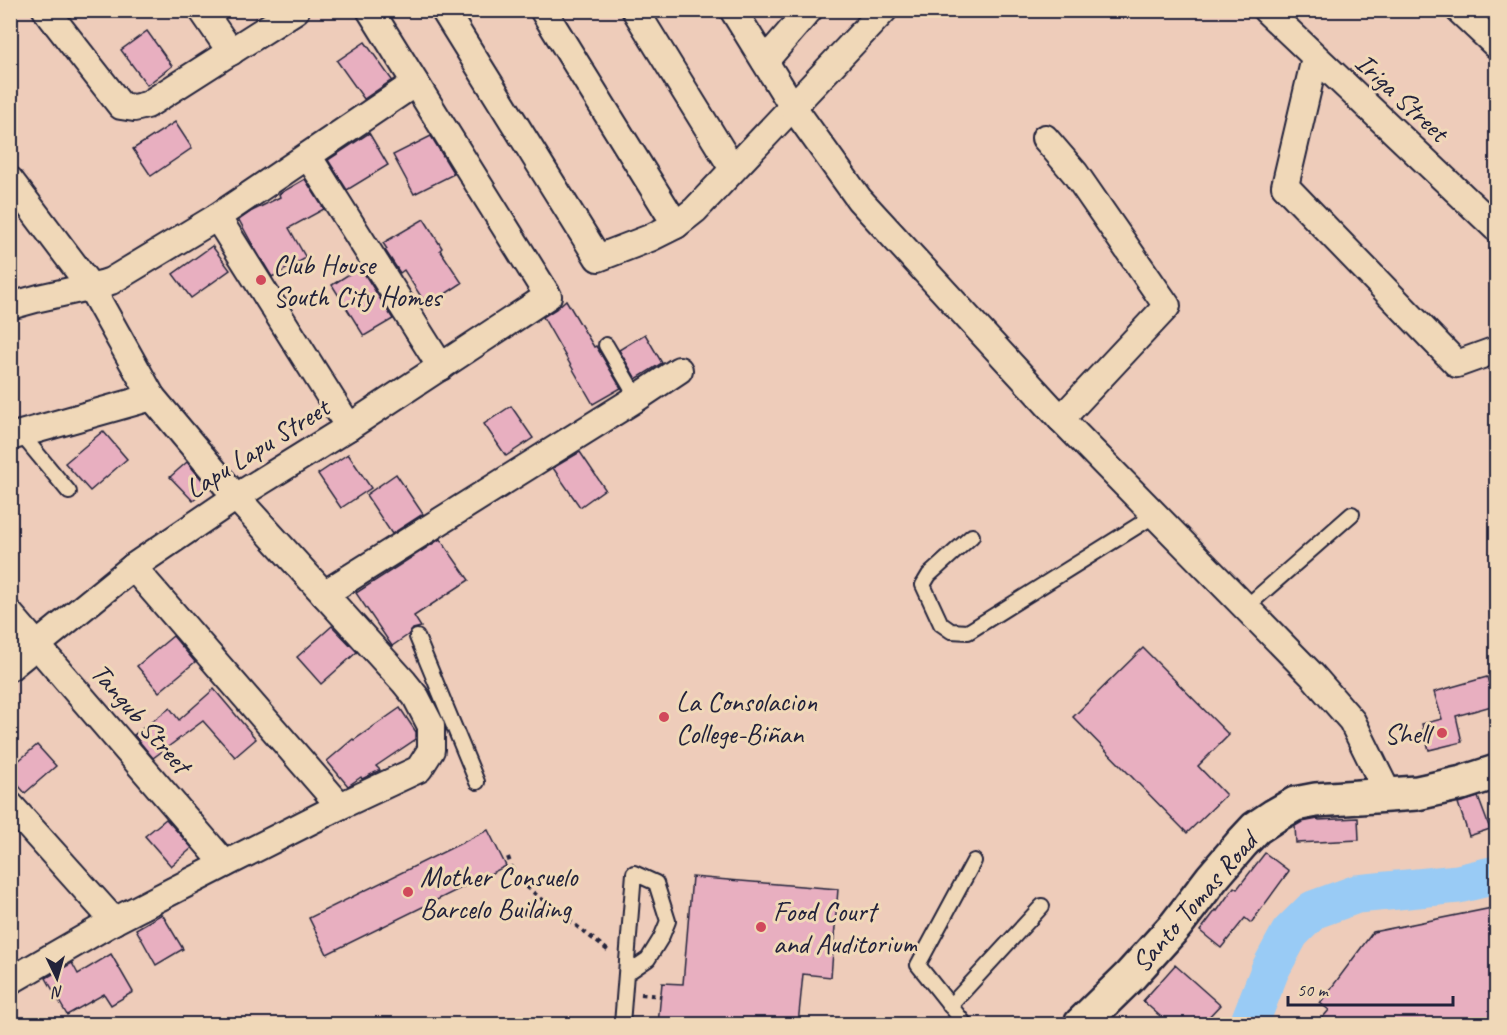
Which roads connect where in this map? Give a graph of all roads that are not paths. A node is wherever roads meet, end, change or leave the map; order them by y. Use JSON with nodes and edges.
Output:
{"nodes":[{"id":1,"x":46,"y":10,"type":"edge"},
{"id":2,"x":202,"y":10,"type":"edge"},
{"id":3,"x":296,"y":10,"type":"edge"},
{"id":4,"x":370,"y":10,"type":"edge"},
{"id":5,"x":444,"y":10,"type":"edge"},
{"id":6,"x":543,"y":10,"type":"edge"},
{"id":7,"x":635,"y":10,"type":"edge"},
{"id":8,"x":733,"y":10,"type":"edge"},
{"id":9,"x":809,"y":10,"type":"edge"},
{"id":10,"x":884,"y":10,"type":"edge"},
{"id":11,"x":1266,"y":10,"type":"edge"},
{"id":12,"x":1459,"y":10,"type":"edge"},
{"id":13,"x":1497,"y":45,"type":"edge"},
{"id":14,"x":231,"y":52,"type":"junction"},
{"id":15,"x":1316,"y":58,"type":"junction"},
{"id":16,"x":765,"y":61,"type":"junction"},
{"id":17,"x":415,"y":84,"type":"junction"},
{"id":18,"x":794,"y":107,"type":"junction"},
{"id":19,"x":1046,"y":138,"type":"dead end"},
{"id":20,"x":308,"y":156,"type":"junction"},
{"id":21,"x":733,"y":169,"type":"junction"},
{"id":22,"x":10,"y":180,"type":"edge"},
{"id":23,"x":216,"y":217,"type":"junction"},
{"id":24,"x":676,"y":225,"type":"junction"},
{"id":25,"x":1497,"y":228,"type":"edge"},
{"id":26,"x":90,"y":286,"type":"junction"},
{"id":27,"x":10,"y":306,"type":"edge"},
{"id":28,"x":606,"y":345,"type":"dead end"},
{"id":29,"x":1497,"y":350,"type":"edge"},
{"id":30,"x":441,"y":367,"type":"junction"},
{"id":31,"x":679,"y":370,"type":"dead end"},
{"id":32,"x":152,"y":397,"type":"junction"},
{"id":33,"x":637,"y":398,"type":"junction"},
{"id":34,"x":1061,"y":418,"type":"junction"},
{"id":35,"x":349,"y":427,"type":"junction"},
{"id":36,"x":16,"y":436,"type":"edge"},
{"id":37,"x":69,"y":492,"type":"dead end"},
{"id":38,"x":236,"y":497,"type":"junction"},
{"id":39,"x":1352,"y":514,"type":"dead end"},
{"id":40,"x":1155,"y":515,"type":"junction"},
{"id":41,"x":972,"y":536,"type":"dead end"},
{"id":42,"x":133,"y":567,"type":"junction"},
{"id":43,"x":324,"y":594,"type":"junction"},
{"id":44,"x":1245,"y":608,"type":"junction"},
{"id":45,"x":10,"y":614,"type":"edge"},
{"id":46,"x":417,"y":637,"type":"dead end"},
{"id":47,"x":36,"y":644,"type":"junction"},
{"id":48,"x":10,"y":667,"type":"edge"},
{"id":49,"x":443,"y":731,"type":"junction"},
{"id":50,"x":1497,"y":771,"type":"edge"},
{"id":51,"x":477,"y":782,"type":"dead end"},
{"id":52,"x":1389,"y":796,"type":"junction"},
{"id":53,"x":10,"y":805,"type":"edge"},
{"id":54,"x":340,"y":806,"type":"junction"},
{"id":55,"x":974,"y":861,"type":"dead end"},
{"id":56,"x":225,"y":864,"type":"junction"},
{"id":57,"x":1042,"y":906,"type":"dead end"},
{"id":58,"x":114,"y":921,"type":"junction"},
{"id":59,"x":626,"y":974,"type":"junction"},
{"id":60,"x":10,"y":981,"type":"edge"},
{"id":61,"x":950,"y":1006,"type":"junction"},
{"id":62,"x":622,"y":1024,"type":"edge"},
{"id":63,"x":965,"y":1024,"type":"edge"},
{"id":64,"x":1082,"y":1024,"type":"edge"}],
"edges":[{"from":1,"to":14,"type":"street"},
{"from":2,"to":14,"type":"street"},
{"from":3,"to":14,"type":"street"},
{"from":4,"to":17,"type":"street"},
{"from":5,"to":24,"type":"street"},
{"from":6,"to":24,"type":"street"},
{"from":7,"to":21,"type":"street"},
{"from":8,"to":16,"type":"street"},
{"from":9,"to":16,"type":"street"},
{"from":10,"to":18,"type":"street"},
{"from":11,"to":15,"type":"street","name":"Iriga Street"},
{"from":12,"to":13,"type":"street"},
{"from":15,"to":25,"type":"street","name":"Iriga Street"},
{"from":15,"to":29,"type":"street"},
{"from":16,"to":18,"type":"street"},
{"from":17,"to":20,"type":"street"},
{"from":17,"to":30,"type":"street","name":"Lapu Lapu Street"},
{"from":18,"to":21,"type":"street"},
{"from":18,"to":34,"type":"street"},
{"from":19,"to":34,"type":"street"},
{"from":20,"to":23,"type":"street"},
{"from":20,"to":30,"type":"street"},
{"from":21,"to":24,"type":"street"},
{"from":22,"to":26,"type":"street"},
{"from":23,"to":26,"type":"street"},
{"from":23,"to":35,"type":"street"},
{"from":26,"to":27,"type":"street"},
{"from":26,"to":32,"type":"street"},
{"from":28,"to":33,"type":"lane"},
{"from":30,"to":35,"type":"street","name":"Lapu Lapu Street"},
{"from":31,"to":33,"type":"street"},
{"from":32,"to":36,"type":"street"},
{"from":32,"to":38,"type":"street"},
{"from":33,"to":43,"type":"street"},
{"from":34,"to":40,"type":"street"},
{"from":35,"to":38,"type":"street","name":"Lapu Lapu Street"},
{"from":36,"to":37,"type":"lane"},
{"from":38,"to":42,"type":"street","name":"Lapu Lapu Street"},
{"from":38,"to":43,"type":"street"},
{"from":39,"to":44,"type":"lane"},
{"from":40,"to":41,"type":"lane"},
{"from":40,"to":44,"type":"street"},
{"from":42,"to":47,"type":"street","name":"Lapu Lapu Street"},
{"from":42,"to":54,"type":"street"},
{"from":43,"to":49,"type":"street"},
{"from":44,"to":52,"type":"street"},
{"from":45,"to":47,"type":"street","name":"Tangub Street"},
{"from":46,"to":49,"type":"lane"},
{"from":47,"to":48,"type":"street","name":"Lapu Lapu Street"},
{"from":47,"to":56,"type":"street","name":"Tangub Street"},
{"from":49,"to":51,"type":"lane"},
{"from":49,"to":54,"type":"street"},
{"from":50,"to":52,"type":"street","name":"Santo Tomas Road"},
{"from":52,"to":64,"type":"street","name":"Santo Tomas Road"},
{"from":53,"to":58,"type":"street"},
{"from":54,"to":56,"type":"street"},
{"from":55,"to":61,"type":"lane"},
{"from":56,"to":58,"type":"street"},
{"from":57,"to":61,"type":"lane"},
{"from":58,"to":60,"type":"street"},
{"from":59,"to":59,"type":"lane"},
{"from":59,"to":62,"type":"lane"},
{"from":61,"to":63,"type":"lane"}]}
